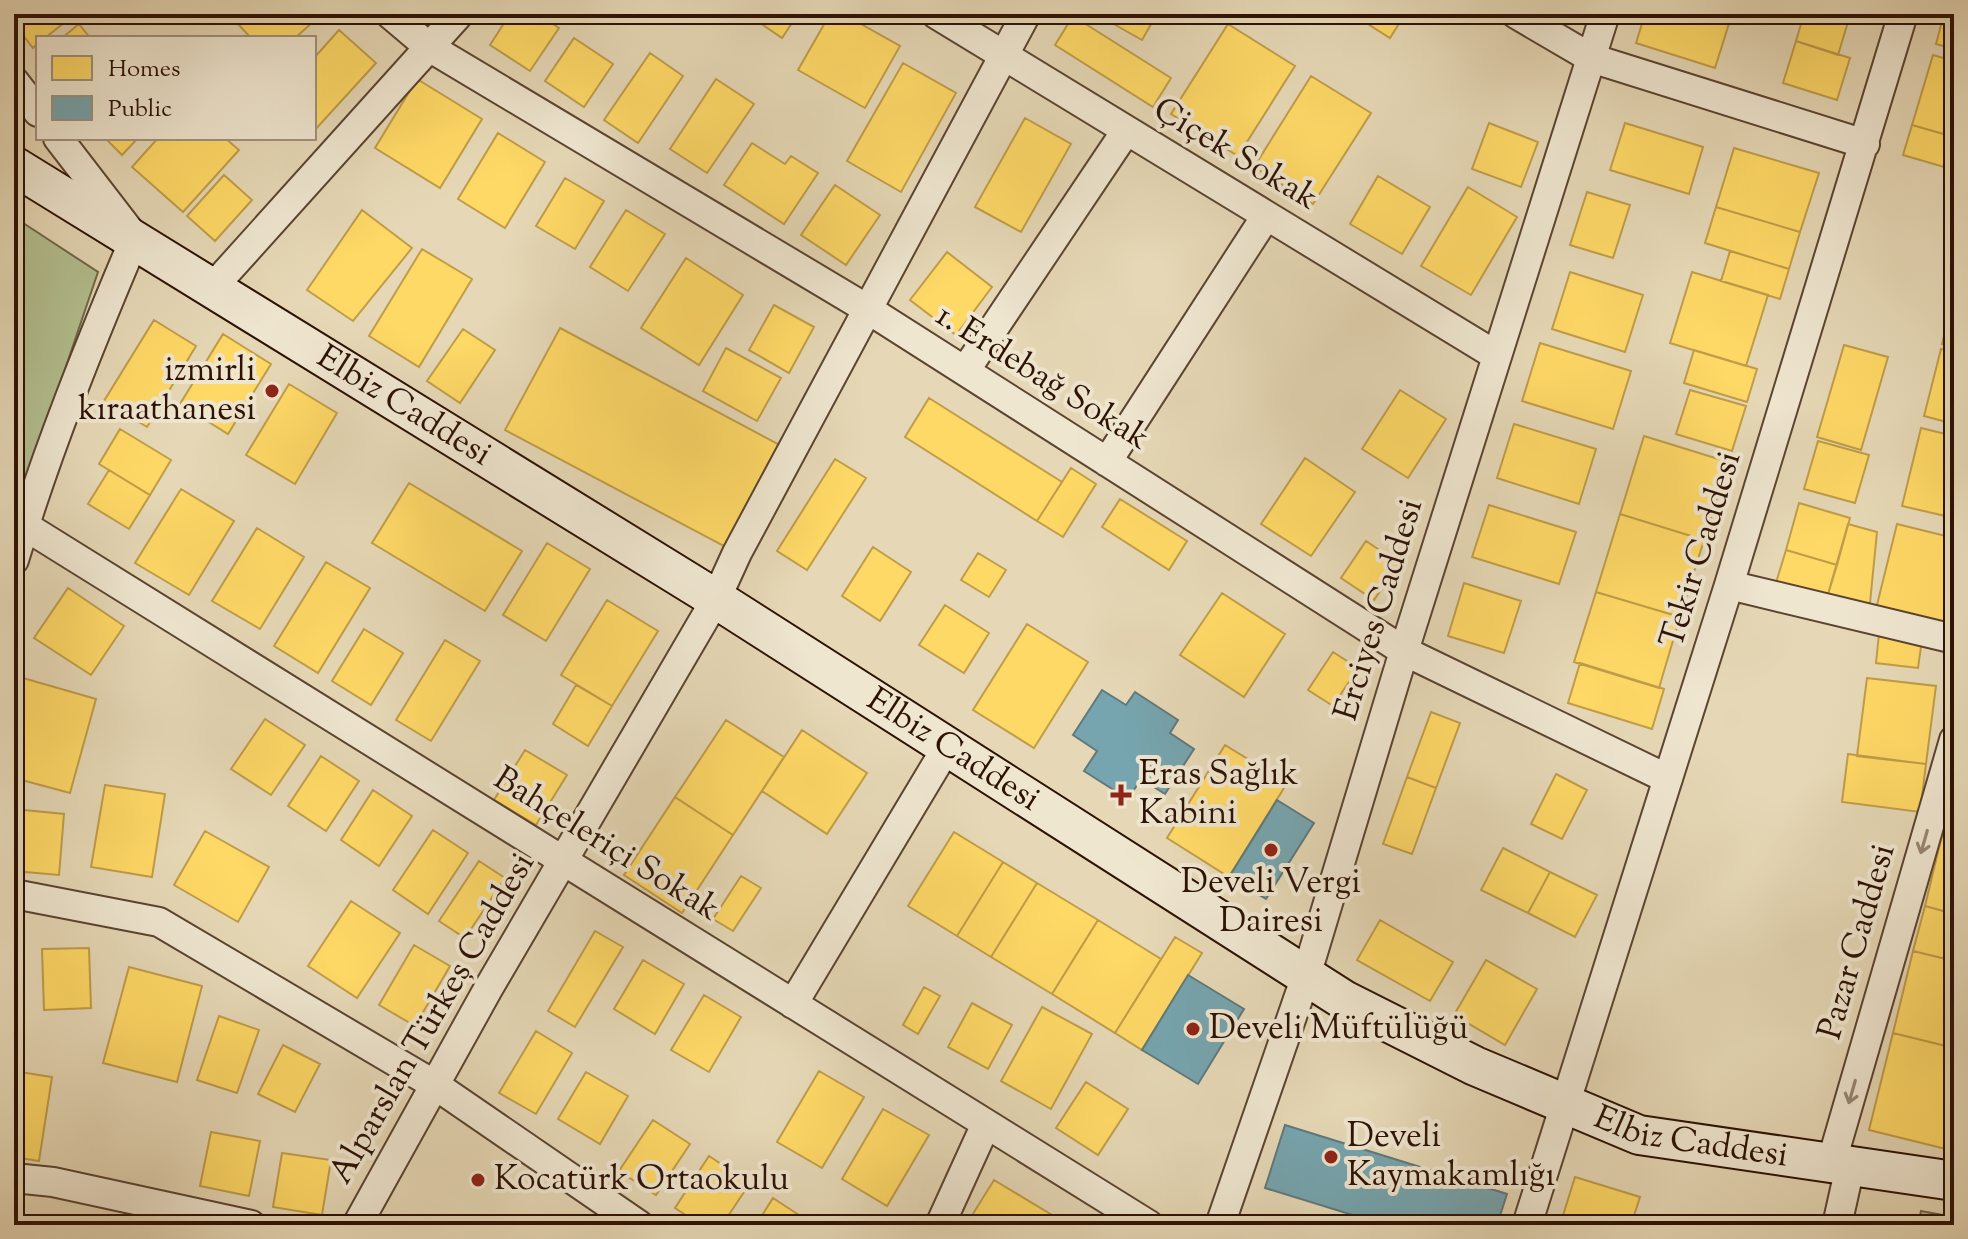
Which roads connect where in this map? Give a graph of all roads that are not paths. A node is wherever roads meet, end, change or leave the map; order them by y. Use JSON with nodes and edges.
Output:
{"nodes":[{"id":1,"x":390,"y":14,"type":"edge"},
{"id":2,"x":459,"y":14,"type":"edge"},
{"id":3,"x":936,"y":14,"type":"edge"},
{"id":4,"x":1026,"y":14,"type":"edge"},
{"id":5,"x":1516,"y":14,"type":"edge"},
{"id":6,"x":1605,"y":14,"type":"edge"},
{"id":7,"x":1903,"y":14,"type":"edge"},
{"id":8,"x":429,"y":47,"type":"junction"},
{"id":9,"x":1003,"y":56,"type":"junction"},
{"id":10,"x":1591,"y":58,"type":"junction"},
{"id":11,"x":14,"y":81,"type":"edge"},
{"id":12,"x":36,"y":109,"type":"edge"},
{"id":13,"x":1126,"y":131,"type":"junction"},
{"id":14,"x":60,"y":140,"type":"edge"},
{"id":15,"x":1865,"y":144,"type":"junction"},
{"id":16,"x":14,"y":166,"type":"edge"},
{"id":17,"x":1266,"y":216,"type":"junction"},
{"id":18,"x":135,"y":238,"type":"junction"},
{"id":19,"x":213,"y":287,"type":"junction"},
{"id":20,"x":869,"y":310,"type":"junction"},
{"id":21,"x":1497,"y":356,"type":"junction"},
{"id":22,"x":965,"y":371,"type":"junction"},
{"id":23,"x":1107,"y":462,"type":"junction"},
{"id":24,"x":25,"y":526,"type":"junction"},
{"id":25,"x":14,"y":560,"type":"edge"},
{"id":26,"x":1729,"y":585,"type":"junction"},
{"id":27,"x":716,"y":599,"type":"junction"},
{"id":28,"x":1954,"y":639,"type":"edge"},
{"id":29,"x":1404,"y":651,"type":"junction"},
{"id":30,"x":1954,"y":740,"type":"edge"},
{"id":31,"x":947,"y":747,"type":"junction"},
{"id":32,"x":1668,"y":779,"type":"junction"},
{"id":33,"x":563,"y":861,"type":"junction"},
{"id":34,"x":14,"y":894,"type":"edge"},
{"id":35,"x":1306,"y":976,"type":"junction"},
{"id":36,"x":793,"y":1004,"type":"junction"},
{"id":37,"x":435,"y":1085,"type":"junction"},
{"id":38,"x":1565,"y":1105,"type":"junction"},
{"id":39,"x":986,"y":1124,"type":"junction"},
{"id":40,"x":1840,"y":1166,"type":"junction"},
{"id":41,"x":14,"y":1178,"type":"edge"},
{"id":42,"x":1954,"y":1181,"type":"edge"},
{"id":43,"x":251,"y":1225,"type":"edge"},
{"id":44,"x":357,"y":1225,"type":"edge"},
{"id":45,"x":639,"y":1225,"type":"edge"},
{"id":46,"x":940,"y":1225,"type":"edge"},
{"id":47,"x":1149,"y":1225,"type":"edge"},
{"id":48,"x":1220,"y":1225,"type":"edge"},
{"id":49,"x":1527,"y":1225,"type":"edge"},
{"id":50,"x":1837,"y":1225,"type":"edge"}],
"edges":[{"from":1,"to":8,"type":"street","name":"1. Erdebağ Sokak"},
{"from":2,"to":8,"type":"street"},
{"from":3,"to":9,"type":"street","name":"Çiçek Sokak"},
{"from":4,"to":9,"type":"street","name":"Alparslan Türkeş Caddesi"},
{"from":5,"to":10,"type":"street"},
{"from":6,"to":10,"type":"street","name":"Erciyes Caddesi"},
{"from":7,"to":15,"type":"street","name":"Tekir Caddesi"},
{"from":8,"to":19,"type":"street"},
{"from":8,"to":20,"type":"street","name":"1. Erdebağ Sokak"},
{"from":9,"to":13,"type":"street","name":"Çiçek Sokak"},
{"from":9,"to":20,"type":"street","name":"Alparslan Türkeş Caddesi"},
{"from":10,"to":15,"type":"street"},
{"from":10,"to":21,"type":"street","name":"Erciyes Caddesi"},
{"from":11,"to":12,"type":"street"},
{"from":13,"to":17,"type":"street","name":"Çiçek Sokak"},
{"from":13,"to":22,"type":"street"},
{"from":14,"to":18,"type":"street"},
{"from":15,"to":26,"type":"street","name":"Tekir Caddesi"},
{"from":16,"to":18,"type":"street","name":"Elbiz Caddesi"},
{"from":17,"to":21,"type":"street","name":"Çiçek Sokak"},
{"from":17,"to":23,"type":"street"},
{"from":18,"to":19,"type":"street","name":"Elbiz Caddesi"},
{"from":18,"to":24,"type":"street"},
{"from":19,"to":27,"type":"street","name":"Elbiz Caddesi"},
{"from":20,"to":22,"type":"street","name":"1. Erdebağ Sokak"},
{"from":20,"to":27,"type":"street","name":"Alparslan Türkeş Caddesi"},
{"from":21,"to":29,"type":"street","name":"Erciyes Caddesi"},
{"from":22,"to":23,"type":"street","name":"1. Erdebağ Sokak"},
{"from":23,"to":29,"type":"street","name":"1. Erdebağ Sokak"},
{"from":24,"to":25,"type":"street"},
{"from":24,"to":33,"type":"street","name":"Bahçeleriçi Sokak"},
{"from":26,"to":28,"type":"street"},
{"from":26,"to":32,"type":"street","name":"Tekir Caddesi"},
{"from":27,"to":31,"type":"street","name":"Elbiz Caddesi"},
{"from":27,"to":33,"type":"street","name":"Alparslan Türkeş Caddesi"},
{"from":29,"to":32,"type":"street","name":"1. Erdebağ Sokak"},
{"from":29,"to":35,"type":"street","name":"Erciyes Caddesi"},
{"from":30,"to":40,"type":"street","name":"Pazar Caddesi","one_way":true},
{"from":31,"to":35,"type":"street","name":"Elbiz Caddesi"},
{"from":31,"to":36,"type":"street"},
{"from":32,"to":38,"type":"street","name":"Tekir Caddesi"},
{"from":33,"to":36,"type":"street","name":"Bahçeleriçi Sokak"},
{"from":33,"to":37,"type":"street","name":"Alparslan Türkeş Caddesi"},
{"from":34,"to":37,"type":"street"},
{"from":35,"to":38,"type":"street","name":"Elbiz Caddesi"},
{"from":35,"to":48,"type":"street","name":"Erciyes Caddesi"},
{"from":36,"to":39,"type":"street","name":"Bahçeleriçi Sokak"},
{"from":37,"to":44,"type":"street","name":"Alparslan Türkeş Caddesi"},
{"from":37,"to":45,"type":"street"},
{"from":38,"to":40,"type":"street","name":"Elbiz Caddesi"},
{"from":38,"to":49,"type":"street","name":"Tekir Caddesi"},
{"from":39,"to":46,"type":"street"},
{"from":39,"to":47,"type":"street","name":"Bahçeleriçi Sokak"},
{"from":40,"to":42,"type":"street","name":"Elbiz Caddesi"},
{"from":40,"to":50,"type":"street","name":"Pazar Caddesi"},
{"from":41,"to":43,"type":"street"}]}
